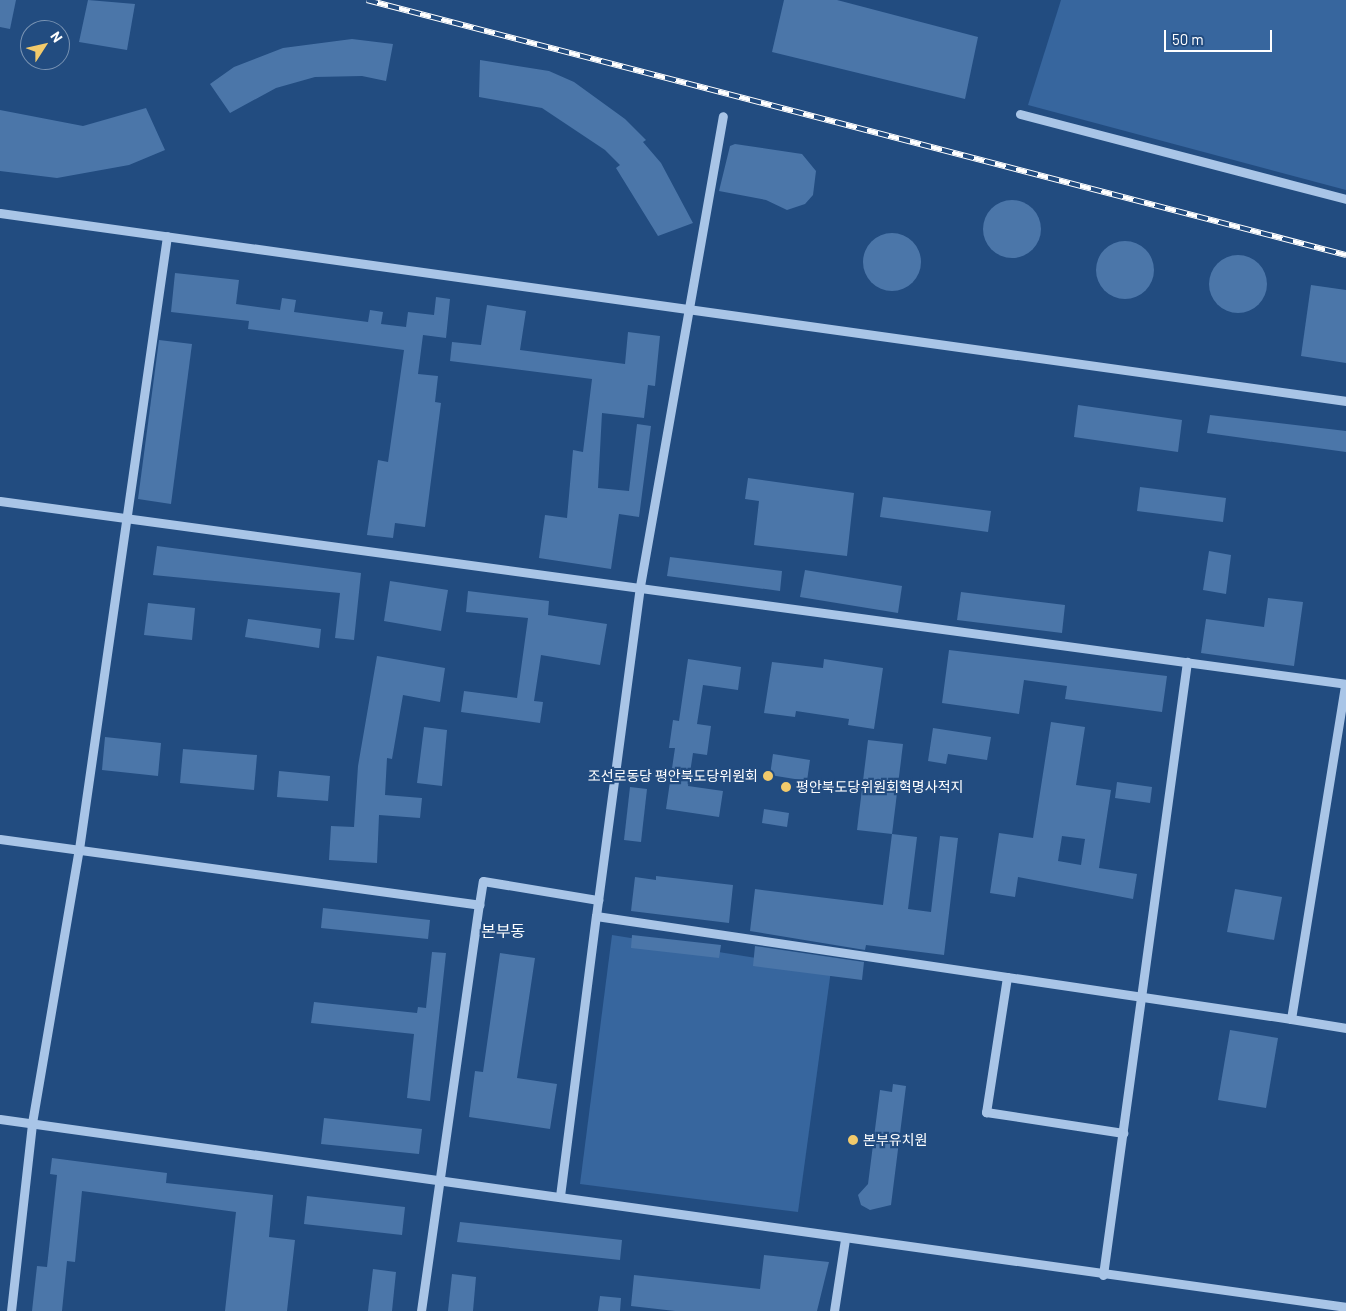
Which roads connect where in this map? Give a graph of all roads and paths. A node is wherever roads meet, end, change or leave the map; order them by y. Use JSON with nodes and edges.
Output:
{"nodes":[{"id":1,"x":1020,"y":114,"type":"dead end"},
{"id":2,"x":723,"y":116,"type":"dead end"},
{"id":3,"x":1346,"y":199,"type":"edge"},
{"id":4,"x":0,"y":213,"type":"edge"},
{"id":5,"x":167,"y":236,"type":"junction"},
{"id":6,"x":690,"y":306,"type":"junction"},
{"id":7,"x":1346,"y":401,"type":"edge"},
{"id":8,"x":0,"y":501,"type":"edge"},
{"id":9,"x":126,"y":518,"type":"junction"},
{"id":10,"x":640,"y":586,"type":"junction"},
{"id":11,"x":1187,"y":662,"type":"junction"},
{"id":12,"x":1345,"y":684,"type":"edge"},
{"id":13,"x":0,"y":838,"type":"edge"},
{"id":14,"x":79,"y":849,"type":"junction"},
{"id":15,"x":598,"y":900,"type":"junction"},
{"id":16,"x":480,"y":904,"type":"junction"},
{"id":17,"x":596,"y":916,"type":"junction"},
{"id":18,"x":1007,"y":977,"type":"junction"},
{"id":19,"x":1141,"y":997,"type":"junction"},
{"id":20,"x":1291,"y":1019,"type":"junction"},
{"id":21,"x":1346,"y":1028,"type":"edge"},
{"id":22,"x":0,"y":1119,"type":"edge"},
{"id":23,"x":32,"y":1123,"type":"junction"},
{"id":24,"x":1123,"y":1133,"type":"junction"},
{"id":25,"x":437,"y":1178,"type":"junction"},
{"id":26,"x":560,"y":1196,"type":"junction"},
{"id":27,"x":845,"y":1239,"type":"junction"},
{"id":28,"x":1103,"y":1275,"type":"junction"},
{"id":29,"x":1346,"y":1307,"type":"edge"},
{"id":30,"x":12,"y":1311,"type":"edge"},
{"id":31,"x":421,"y":1311,"type":"edge"},
{"id":32,"x":834,"y":1311,"type":"edge"}],
"edges":[{"from":1,"to":3,"type":"street"},
{"from":2,"to":6,"type":"street"},
{"from":4,"to":5,"type":"street"},
{"from":5,"to":6,"type":"street"},
{"from":5,"to":9,"type":"street"},
{"from":6,"to":7,"type":"street"},
{"from":6,"to":10,"type":"street"},
{"from":8,"to":9,"type":"street"},
{"from":9,"to":10,"type":"street"},
{"from":9,"to":14,"type":"street"},
{"from":10,"to":11,"type":"street"},
{"from":10,"to":15,"type":"street"},
{"from":11,"to":12,"type":"street"},
{"from":11,"to":19,"type":"street"},
{"from":12,"to":20,"type":"street"},
{"from":13,"to":14,"type":"street"},
{"from":14,"to":16,"type":"street"},
{"from":14,"to":23,"type":"street"},
{"from":15,"to":16,"type":"street"},
{"from":15,"to":17,"type":"street"},
{"from":16,"to":25,"type":"street"},
{"from":17,"to":18,"type":"street"},
{"from":17,"to":26,"type":"street"},
{"from":18,"to":19,"type":"street"},
{"from":18,"to":24,"type":"street"},
{"from":19,"to":20,"type":"street"},
{"from":19,"to":24,"type":"street"},
{"from":20,"to":21,"type":"street"},
{"from":22,"to":23,"type":"street"},
{"from":23,"to":25,"type":"street"},
{"from":23,"to":30,"type":"street"},
{"from":24,"to":28,"type":"street"},
{"from":25,"to":26,"type":"street"},
{"from":25,"to":31,"type":"street"},
{"from":26,"to":27,"type":"street"},
{"from":27,"to":28,"type":"street"},
{"from":27,"to":32,"type":"street"},
{"from":28,"to":29,"type":"street"}]}
